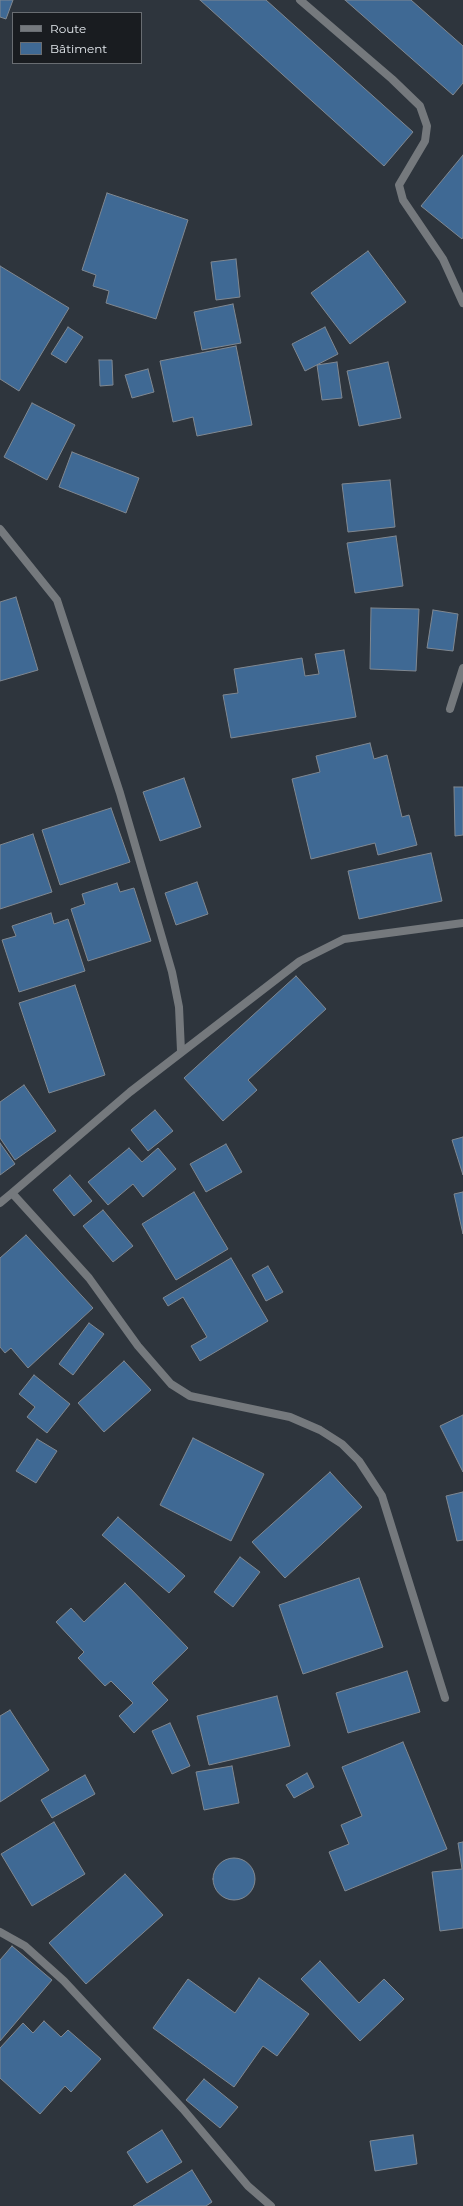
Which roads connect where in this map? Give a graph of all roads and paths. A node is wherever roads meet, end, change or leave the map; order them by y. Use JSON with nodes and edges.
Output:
{"nodes":[{"id":1,"x":300,"y":0,"type":"edge"},
{"id":2,"x":463,"y":303,"type":"edge"},
{"id":3,"x":0,"y":529,"type":"edge"},
{"id":4,"x":463,"y":668,"type":"edge"},
{"id":5,"x":450,"y":709,"type":"dead end"},
{"id":6,"x":463,"y":923,"type":"edge"},
{"id":7,"x":181,"y":1051,"type":"junction"},
{"id":8,"x":12,"y":1193,"type":"junction"},
{"id":9,"x":0,"y":1202,"type":"edge"},
{"id":10,"x":445,"y":1698,"type":"dead end"},
{"id":11,"x":0,"y":1932,"type":"edge"},
{"id":12,"x":271,"y":2206,"type":"edge"}],
"edges":[{"from":1,"to":2,"type":"street"},
{"from":3,"to":7,"type":"street"},
{"from":4,"to":5,"type":"street"},
{"from":6,"to":7,"type":"street"},
{"from":7,"to":8,"type":"street"},
{"from":8,"to":9,"type":"street"},
{"from":8,"to":10,"type":"street"},
{"from":11,"to":12,"type":"street"}]}
